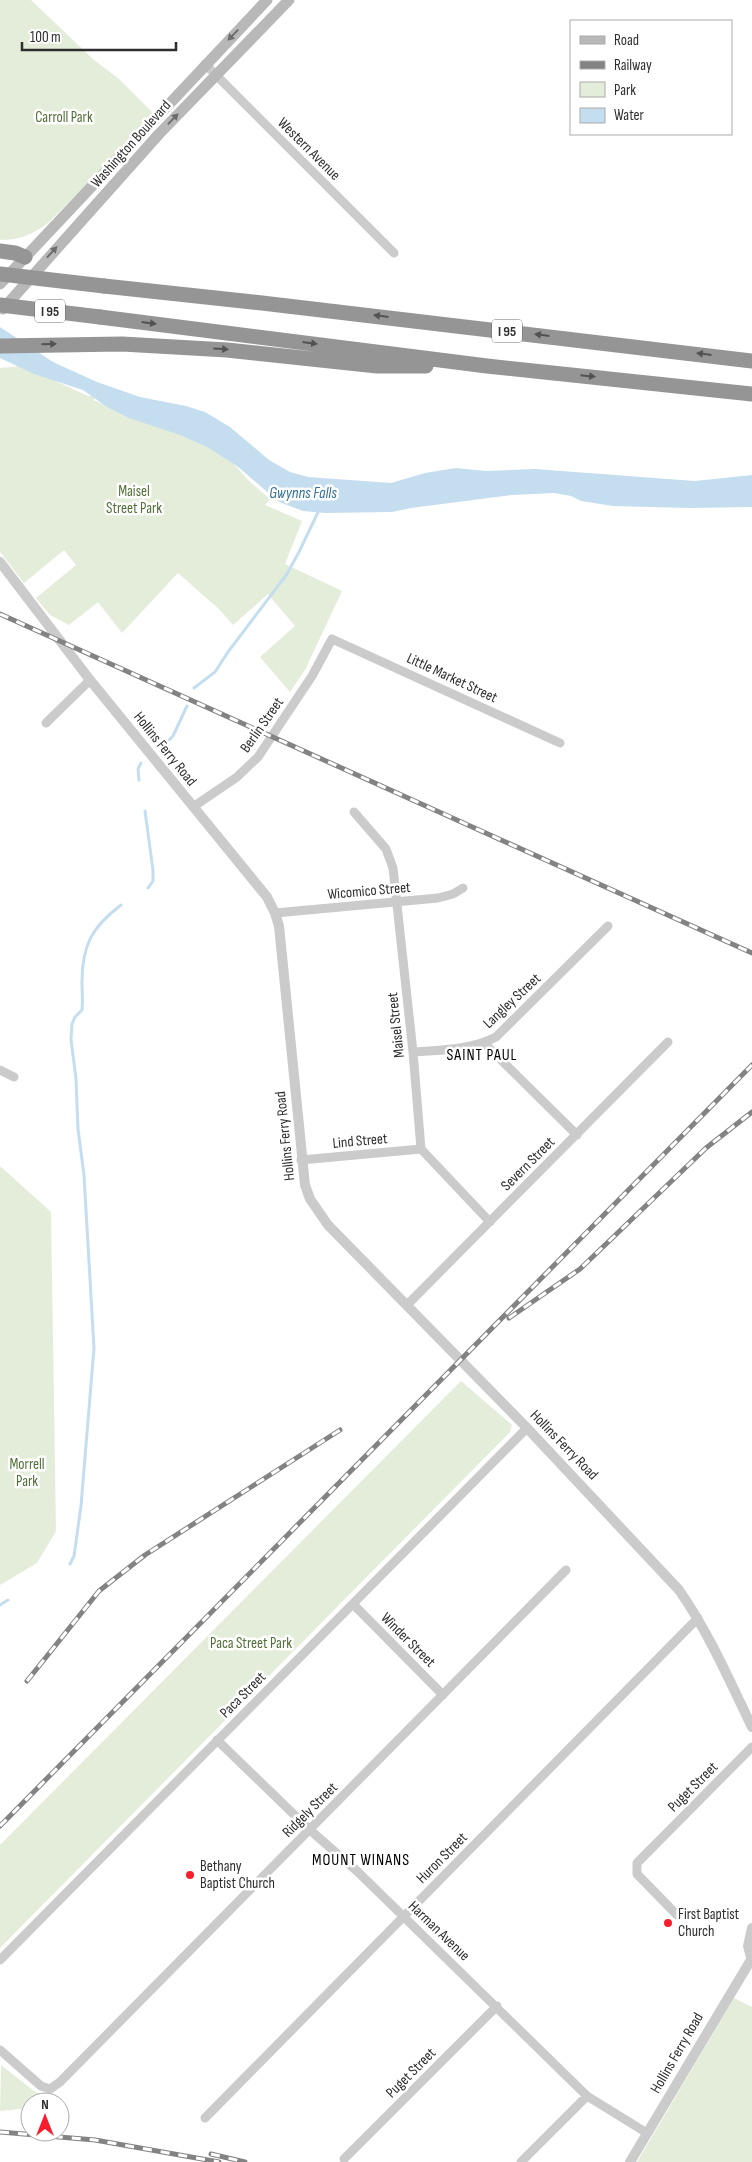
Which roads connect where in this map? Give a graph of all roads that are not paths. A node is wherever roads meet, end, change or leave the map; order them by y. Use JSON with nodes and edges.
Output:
{"nodes":[{"id":1,"x":267,"y":0,"type":"edge"},
{"id":2,"x":288,"y":0,"type":"edge"},
{"id":3,"x":205,"y":64,"type":"junction"},
{"id":4,"x":216,"y":75,"type":"junction"},
{"id":5,"x":0,"y":251,"type":"edge"},
{"id":6,"x":394,"y":253,"type":"dead end"},
{"id":7,"x":25,"y":257,"type":"junction"},
{"id":8,"x":39,"y":267,"type":"junction"},
{"id":9,"x":0,"y":274,"type":"edge"},
{"id":10,"x":0,"y":284,"type":"edge"},
{"id":11,"x":4,"y":304,"type":"edge"},
{"id":12,"x":0,"y":312,"type":"edge"},
{"id":13,"x":0,"y":346,"type":"edge"},
{"id":14,"x":752,"y":361,"type":"edge"},
{"id":15,"x":487,"y":366,"type":"junction"},
{"id":16,"x":752,"y":394,"type":"edge"},
{"id":17,"x":0,"y":562,"type":"edge"},
{"id":18,"x":332,"y":639,"type":"joint"},
{"id":19,"x":90,"y":680,"type":"junction"},
{"id":20,"x":46,"y":724,"type":"dead end"},
{"id":21,"x":560,"y":743,"type":"dead end"},
{"id":22,"x":193,"y":806,"type":"junction"},
{"id":23,"x":354,"y":812,"type":"dead end"},
{"id":24,"x":463,"y":888,"type":"dead end"},
{"id":25,"x":398,"y":903,"type":"junction"},
{"id":26,"x":275,"y":913,"type":"junction"},
{"id":27,"x":608,"y":926,"type":"dead end"},
{"id":28,"x":668,"y":1042,"type":"dead end"},
{"id":29,"x":484,"y":1043,"type":"junction"},
{"id":30,"x":413,"y":1052,"type":"junction"},
{"id":31,"x":0,"y":1070,"type":"edge"},
{"id":32,"x":14,"y":1077,"type":"dead end"},
{"id":33,"x":577,"y":1134,"type":"junction"},
{"id":34,"x":421,"y":1149,"type":"junction"},
{"id":35,"x":301,"y":1160,"type":"junction"},
{"id":36,"x":490,"y":1222,"type":"junction"},
{"id":37,"x":407,"y":1305,"type":"junction"},
{"id":38,"x":527,"y":1428,"type":"junction"},
{"id":39,"x":566,"y":1570,"type":"dead end"},
{"id":40,"x":353,"y":1604,"type":"junction"},
{"id":41,"x":698,"y":1618,"type":"junction"},
{"id":42,"x":443,"y":1695,"type":"junction"},
{"id":43,"x":752,"y":1727,"type":"edge"},
{"id":44,"x":217,"y":1740,"type":"junction"},
{"id":45,"x":752,"y":1747,"type":"edge"},
{"id":46,"x":310,"y":1830,"type":"junction"},
{"id":47,"x":677,"y":1915,"type":"dead end"},
{"id":48,"x":404,"y":1916,"type":"junction"},
{"id":49,"x":752,"y":1928,"type":"edge"},
{"id":50,"x":752,"y":1959,"type":"edge"},
{"id":51,"x":0,"y":1960,"type":"edge"},
{"id":52,"x":497,"y":2006,"type":"junction"},
{"id":53,"x":0,"y":2050,"type":"edge"},
{"id":54,"x":587,"y":2096,"type":"junction"},
{"id":55,"x":205,"y":2118,"type":"dead end"},
{"id":56,"x":647,"y":2133,"type":"junction"},
{"id":57,"x":344,"y":2159,"type":"dead end"},
{"id":58,"x":521,"y":2162,"type":"edge"},
{"id":59,"x":630,"y":2162,"type":"edge"}],
"edges":[{"from":1,"to":3,"type":"main road","name":"Washington Boulevard","one_way":true},
{"from":2,"to":4,"type":"main road","name":"Washington Boulevard"},
{"from":3,"to":4,"type":"street","name":"Western Avenue"},
{"from":3,"to":7,"type":"main road","name":"Washington Boulevard"},
{"from":4,"to":6,"type":"street","name":"Western Avenue"},
{"from":8,"to":4,"type":"main road","name":"Washington Boulevard","one_way":true},
{"from":5,"to":7,"type":"highway"},
{"from":7,"to":8,"type":"main road"},
{"from":7,"to":10,"type":"main road","name":"Washington Boulevard"},
{"from":8,"to":11,"type":"main road","name":"Washington Boulevard"},
{"from":14,"to":9,"type":"highway","number":"I 95","one_way":true,"bridge":true},
{"from":11,"to":12,"type":"main road","name":"Washington Boulevard","bridge":true},
{"from":11,"to":15,"type":"highway","number":"I 95","one_way":true,"bridge":true},
{"from":13,"to":15,"type":"highway","one_way":true},
{"from":15,"to":16,"type":"highway","number":"I 95","one_way":true},
{"from":17,"to":19,"type":"street","name":"Hollins Ferry Road"},
{"from":18,"to":21,"type":"street","name":"Little Market Street"},
{"from":18,"to":22,"type":"street","name":"Berlin Street"},
{"from":19,"to":20,"type":"street"},
{"from":19,"to":22,"type":"street","name":"Hollins Ferry Road"},
{"from":22,"to":26,"type":"street","name":"Hollins Ferry Road"},
{"from":23,"to":25,"type":"street","name":"Maisel Street"},
{"from":24,"to":25,"type":"street","name":"Wicomico Street"},
{"from":25,"to":26,"type":"street","name":"Wicomico Street"},
{"from":25,"to":30,"type":"street","name":"Maisel Street"},
{"from":26,"to":35,"type":"street","name":"Hollins Ferry Road"},
{"from":27,"to":29,"type":"street","name":"Langley Street"},
{"from":28,"to":33,"type":"street","name":"Severn Street"},
{"from":29,"to":30,"type":"street","name":"Langley Street"},
{"from":29,"to":33,"type":"street"},
{"from":30,"to":34,"type":"street","name":"Maisel Street"},
{"from":31,"to":32,"type":"street"},
{"from":33,"to":36,"type":"street","name":"Severn Street"},
{"from":34,"to":35,"type":"street","name":"Lind Street"},
{"from":34,"to":36,"type":"street"},
{"from":35,"to":37,"type":"street","name":"Hollins Ferry Road"},
{"from":36,"to":37,"type":"street","name":"Severn Street"},
{"from":37,"to":38,"type":"street","name":"Hollins Ferry Road"},
{"from":38,"to":40,"type":"street","name":"Paca Street"},
{"from":38,"to":41,"type":"street","name":"Hollins Ferry Road"},
{"from":39,"to":42,"type":"street","name":"Ridgely Street"},
{"from":40,"to":42,"type":"street","name":"Winder Street"},
{"from":40,"to":44,"type":"street","name":"Paca Street"},
{"from":41,"to":43,"type":"street","name":"Hollins Ferry Road"},
{"from":41,"to":48,"type":"street","name":"Huron Street"},
{"from":42,"to":46,"type":"street","name":"Ridgely Street"},
{"from":44,"to":46,"type":"street","name":"Harman Avenue"},
{"from":44,"to":51,"type":"street","name":"Paca Street"},
{"from":45,"to":47,"type":"street","name":"Puget Street"},
{"from":46,"to":48,"type":"street","name":"Harman Avenue"},
{"from":46,"to":53,"type":"street","name":"Ridgely Street"},
{"from":48,"to":52,"type":"street","name":"Harman Avenue"},
{"from":48,"to":55,"type":"street","name":"Huron Street"},
{"from":49,"to":50,"type":"street","name":"Hollins Ferry Road"},
{"from":50,"to":56,"type":"street","name":"Hollins Ferry Road"},
{"from":52,"to":54,"type":"street","name":"Harman Avenue"},
{"from":52,"to":57,"type":"street","name":"Puget Street"},
{"from":54,"to":56,"type":"street","name":"Harman Avenue"},
{"from":54,"to":58,"type":"street"},
{"from":56,"to":59,"type":"street","name":"Hollins Ferry Road"}]}
